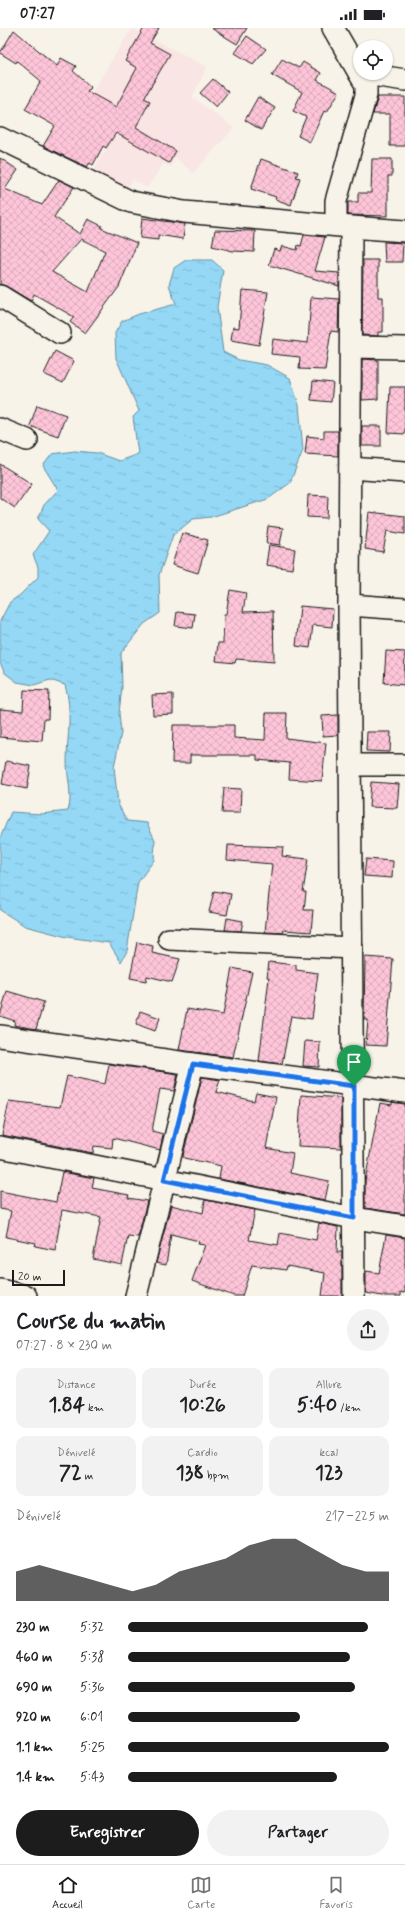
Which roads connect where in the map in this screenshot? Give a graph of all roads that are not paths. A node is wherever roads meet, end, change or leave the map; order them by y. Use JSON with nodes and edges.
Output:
{"nodes":[{"id":1,"x":333,"y":28,"type":"edge"},
{"id":2,"x":353,"y":63,"type":"edge"},
{"id":3,"x":393,"y":78,"type":"edge"},
{"id":4,"x":363,"y":80,"type":"edge"},
{"id":5,"x":405,"y":80,"type":"edge"},
{"id":6,"x":0,"y":138,"type":"edge"},
{"id":7,"x":343,"y":225,"type":"junction"},
{"id":8,"x":405,"y":231,"type":"edge"},
{"id":9,"x":0,"y":296,"type":"edge"},
{"id":10,"x":60,"y":333,"type":"dead end"},
{"id":11,"x":350,"y":347,"type":"junction"},
{"id":12,"x":405,"y":348,"type":"edge"},
{"id":13,"x":0,"y":429,"type":"edge"},
{"id":14,"x":27,"y":440,"type":"dead end"},
{"id":15,"x":350,"y":468,"type":"junction"},
{"id":16,"x":405,"y":472,"type":"edge"},
{"id":17,"x":349,"y":604,"type":"junction"},
{"id":18,"x":405,"y":609,"type":"edge"},
{"id":19,"x":351,"y":765,"type":"junction"},
{"id":20,"x":405,"y":765,"type":"edge"},
{"id":21,"x":168,"y":938,"type":"dead end"},
{"id":22,"x":352,"y":948,"type":"junction"},
{"id":23,"x":0,"y":1036,"type":"edge"},
{"id":24,"x":193,"y":1064,"type":"junction"},
{"id":25,"x":354,"y":1086,"type":"junction"},
{"id":26,"x":405,"y":1092,"type":"edge"},
{"id":27,"x":0,"y":1147,"type":"edge"},
{"id":28,"x":164,"y":1180,"type":"junction"},
{"id":29,"x":354,"y":1218,"type":"junction"},
{"id":30,"x":405,"y":1226,"type":"edge"},
{"id":31,"x":0,"y":1290,"type":"edge"},
{"id":32,"x":26,"y":1296,"type":"edge"},
{"id":33,"x":136,"y":1296,"type":"edge"},
{"id":34,"x":354,"y":1296,"type":"edge"}],
"edges":[{"from":1,"to":2,"type":"street"},
{"from":3,"to":5,"type":"street"},
{"from":4,"to":7,"type":"street"},
{"from":6,"to":7,"type":"street"},
{"from":7,"to":8,"type":"street"},
{"from":7,"to":11,"type":"street"},
{"from":9,"to":10,"type":"street"},
{"from":11,"to":12,"type":"street"},
{"from":11,"to":15,"type":"street"},
{"from":13,"to":14,"type":"street"},
{"from":15,"to":16,"type":"street"},
{"from":15,"to":17,"type":"street"},
{"from":17,"to":18,"type":"street"},
{"from":17,"to":19,"type":"street"},
{"from":19,"to":20,"type":"street"},
{"from":19,"to":22,"type":"street"},
{"from":21,"to":22,"type":"street"},
{"from":22,"to":25,"type":"street"},
{"from":23,"to":24,"type":"street"},
{"from":24,"to":25,"type":"street"},
{"from":24,"to":28,"type":"street"},
{"from":25,"to":26,"type":"street"},
{"from":25,"to":29,"type":"street"},
{"from":27,"to":28,"type":"street"},
{"from":28,"to":29,"type":"street"},
{"from":28,"to":33,"type":"street"},
{"from":29,"to":30,"type":"street"},
{"from":29,"to":34,"type":"street"},
{"from":31,"to":32,"type":"street"}]}
